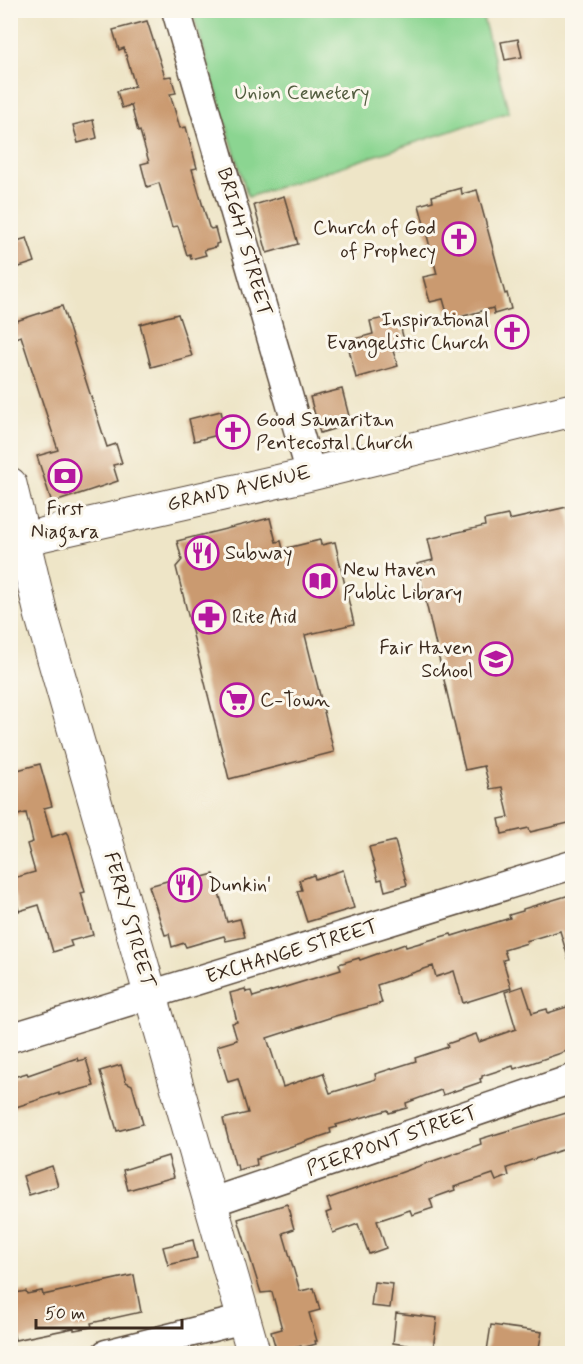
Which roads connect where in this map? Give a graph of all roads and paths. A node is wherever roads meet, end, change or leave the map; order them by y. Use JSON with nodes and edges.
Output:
{"nodes":[{"id":1,"x":176,"y":10,"type":"edge"},
{"id":2,"x":573,"y":410,"type":"edge"},
{"id":3,"x":311,"y":474,"type":"junction"},
{"id":4,"x":10,"y":484,"type":"edge"},
{"id":5,"x":17,"y":541,"type":"edge"},
{"id":6,"x":573,"y":865,"type":"edge"},
{"id":7,"x":151,"y":995,"type":"junction"},
{"id":8,"x":10,"y":1038,"type":"edge"},
{"id":9,"x":573,"y":1079,"type":"edge"},
{"id":10,"x":212,"y":1202,"type":"junction"},
{"id":11,"x":244,"y":1319,"type":"junction"},
{"id":12,"x":106,"y":1353,"type":"edge"},
{"id":13,"x":254,"y":1353,"type":"edge"}],
"edges":[{"from":1,"to":3,"type":"street","name":"BRIGHT STREET"},
{"from":2,"to":3,"type":"main road","name":"GRAND AVENUE"},
{"from":3,"to":5,"type":"main road","name":"GRAND AVENUE"},
{"from":4,"to":5,"type":"main road","name":"FERRY STREET"},
{"from":5,"to":7,"type":"main road","name":"FERRY STREET"},
{"from":6,"to":7,"type":"street","name":"EXCHANGE STREET"},
{"from":7,"to":8,"type":"street","name":"EXCHANGE STREET"},
{"from":7,"to":10,"type":"main road","name":"FERRY STREET"},
{"from":9,"to":10,"type":"street","name":"PIERPONT STREET"},
{"from":10,"to":11,"type":"main road","name":"FERRY STREET"},
{"from":11,"to":12,"type":"street"},
{"from":11,"to":13,"type":"main road","name":"FERRY STREET"}]}
